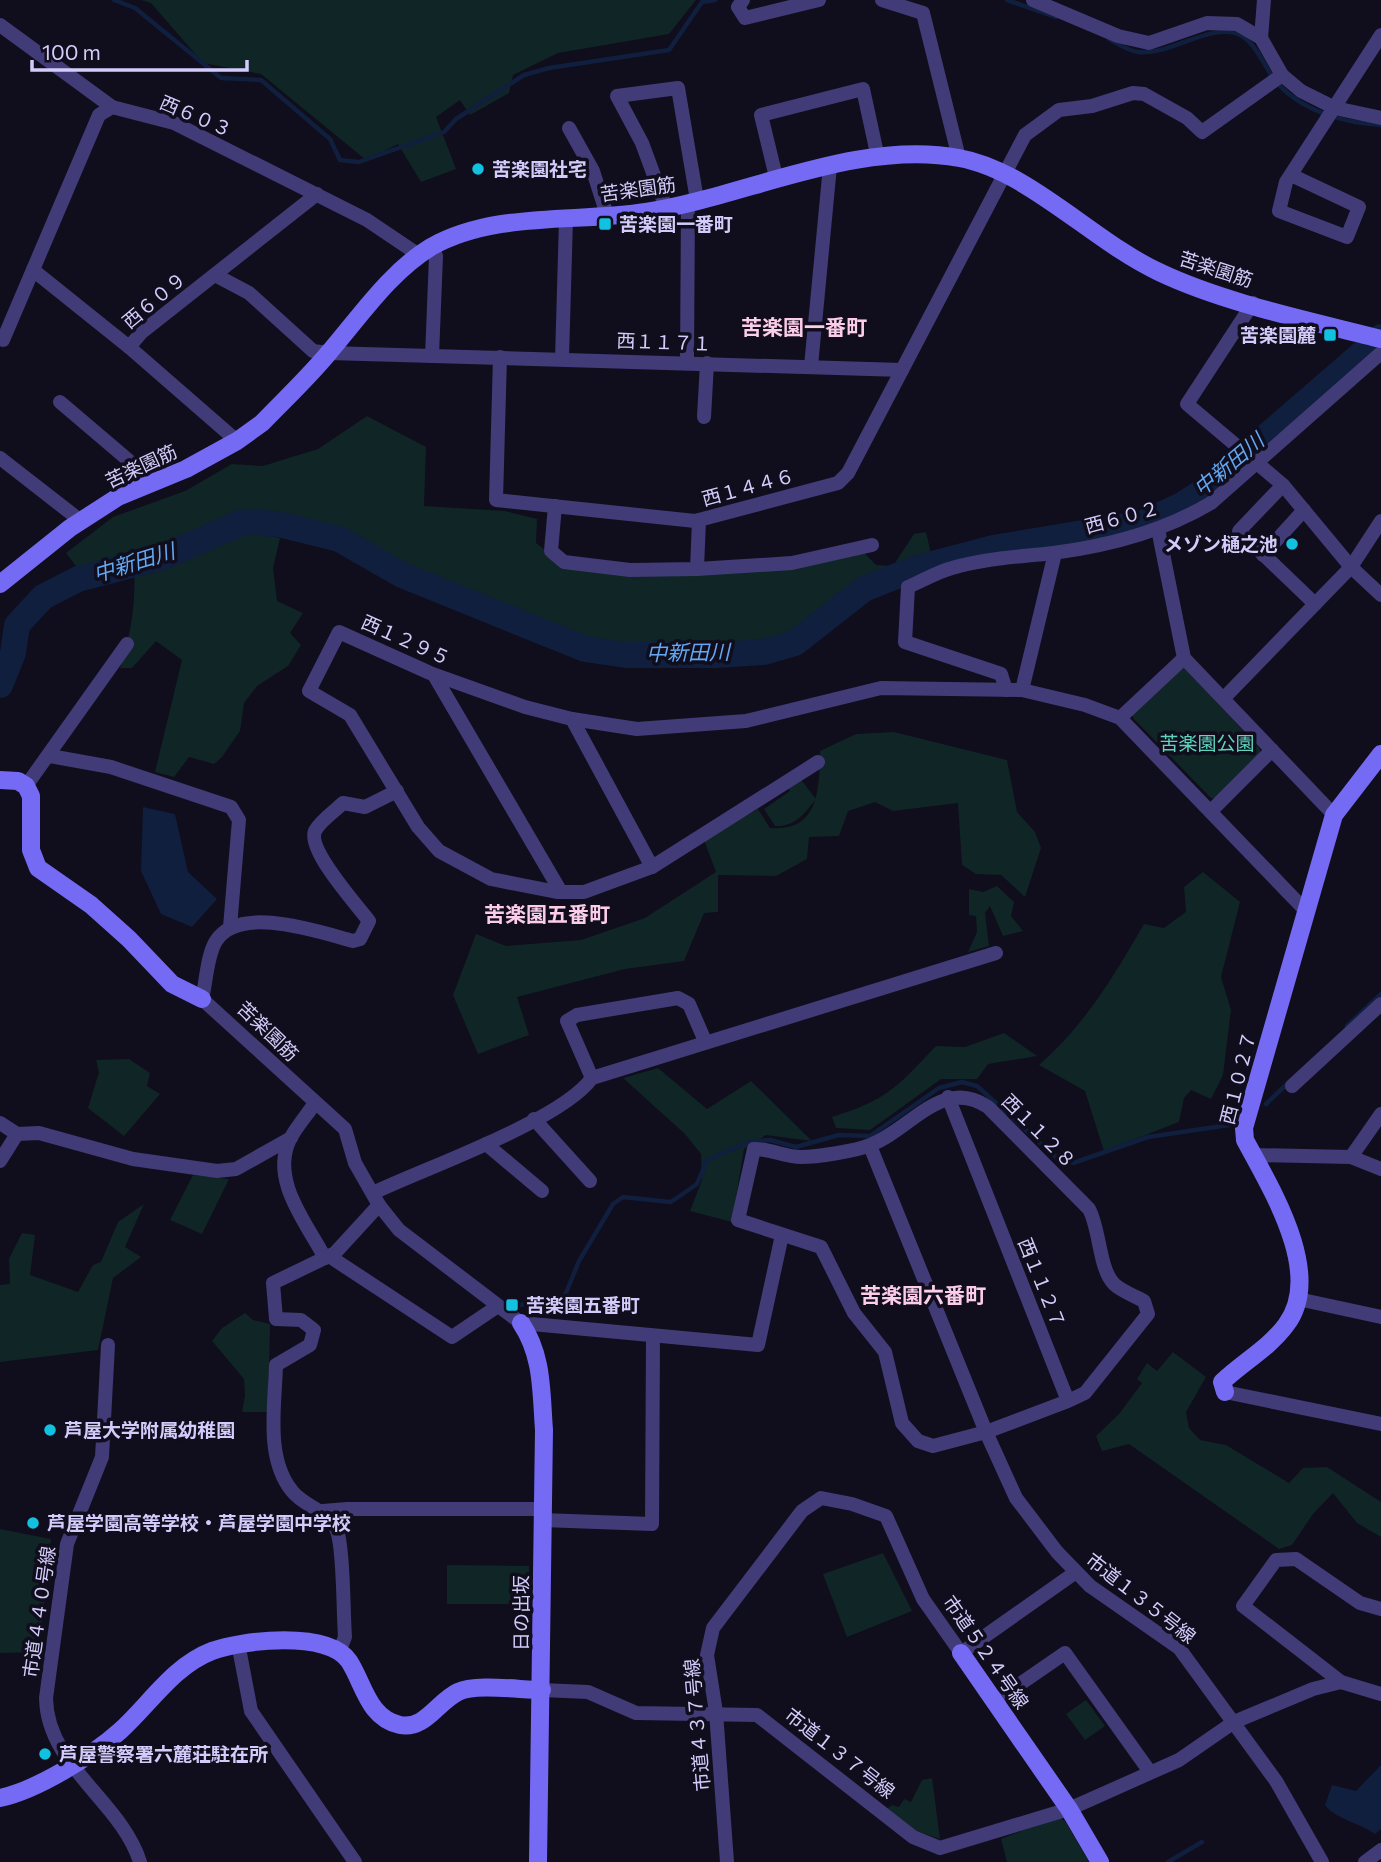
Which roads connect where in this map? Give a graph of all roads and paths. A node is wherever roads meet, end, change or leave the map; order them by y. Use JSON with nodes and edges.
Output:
{"nodes":[{"id":1,"x":743,"y":0,"type":"edge"},
{"id":2,"x":819,"y":0,"type":"edge"},
{"id":3,"x":882,"y":0,"type":"edge"},
{"id":4,"x":1033,"y":0,"type":"edge"},
{"id":5,"x":1074,"y":0,"type":"edge"},
{"id":6,"x":1264,"y":0,"type":"edge"},
{"id":7,"x":1077,"y":16,"type":"junction"},
{"id":8,"x":0,"y":25,"type":"edge"},
{"id":9,"x":1381,"y":36,"type":"edge"},
{"id":10,"x":1261,"y":38,"type":"junction"},
{"id":11,"x":1278,"y":78,"type":"junction"},
{"id":12,"x":112,"y":107,"type":"junction"},
{"id":13,"x":1332,"y":113,"type":"junction"},
{"id":14,"x":1381,"y":118,"type":"edge"},
{"id":15,"x":569,"y":128,"type":"dead end"},
{"id":16,"x":959,"y":158,"type":"junction"},
{"id":17,"x":878,"y":159,"type":"junction"},
{"id":18,"x":830,"y":166,"type":"junction"},
{"id":19,"x":1005,"y":174,"type":"junction"},
{"id":20,"x":1290,"y":175,"type":"junction"},
{"id":21,"x":776,"y":177,"type":"junction"},
{"id":22,"x":317,"y":194,"type":"junction"},
{"id":23,"x":692,"y":202,"type":"junction"},
{"id":24,"x":666,"y":208,"type":"junction"},
{"id":25,"x":607,"y":215,"type":"junction"},
{"id":26,"x":566,"y":219,"type":"junction"},
{"id":27,"x":425,"y":251,"type":"junction"},
{"id":28,"x":33,"y":270,"type":"junction"},
{"id":29,"x":215,"y":275,"type":"junction"},
{"id":30,"x":1253,"y":303,"type":"junction"},
{"id":31,"x":1381,"y":339,"type":"edge"},
{"id":32,"x":1,"y":342,"type":"edge"},
{"id":33,"x":129,"y":347,"type":"junction"},
{"id":34,"x":329,"y":353,"type":"junction"},
{"id":35,"x":1381,"y":353,"type":"edge"},
{"id":36,"x":432,"y":356,"type":"junction"},
{"id":37,"x":500,"y":357,"type":"junction"},
{"id":38,"x":562,"y":359,"type":"junction"},
{"id":39,"x":687,"y":362,"type":"junction"},
{"id":40,"x":707,"y":363,"type":"junction"},
{"id":41,"x":811,"y":366,"type":"junction"},
{"id":42,"x":902,"y":370,"type":"junction"},
{"id":43,"x":60,"y":402,"type":"dead end"},
{"id":44,"x":704,"y":417,"type":"dead end"},
{"id":45,"x":237,"y":441,"type":"junction"},
{"id":46,"x":0,"y":458,"type":"edge"},
{"id":47,"x":1258,"y":462,"type":"junction"},
{"id":48,"x":154,"y":482,"type":"junction"},
{"id":49,"x":1283,"y":485,"type":"junction"},
{"id":50,"x":555,"y":506,"type":"junction"},
{"id":51,"x":1304,"y":510,"type":"junction"},
{"id":52,"x":699,"y":520,"type":"junction"},
{"id":53,"x":81,"y":521,"type":"junction"},
{"id":54,"x":1381,"y":521,"type":"edge"},
{"id":55,"x":1158,"y":529,"type":"junction"},
{"id":56,"x":872,"y":545,"type":"dead end"},
{"id":57,"x":1055,"y":552,"type":"junction"},
{"id":58,"x":1264,"y":555,"type":"junction"},
{"id":59,"x":1351,"y":567,"type":"junction"},
{"id":60,"x":697,"y":569,"type":"junction"},
{"id":61,"x":0,"y":584,"type":"edge"},
{"id":62,"x":1381,"y":595,"type":"edge"},
{"id":63,"x":1315,"y":604,"type":"junction"},
{"id":64,"x":127,"y":644,"type":"dead end"},
{"id":65,"x":1184,"y":658,"type":"junction"},
{"id":66,"x":430,"y":673,"type":"junction"},
{"id":67,"x":1006,"y":690,"type":"junction"},
{"id":68,"x":1022,"y":690,"type":"junction"},
{"id":69,"x":1224,"y":698,"type":"junction"},
{"id":70,"x":1119,"y":718,"type":"junction"},
{"id":71,"x":572,"y":719,"type":"junction"},
{"id":72,"x":1272,"y":750,"type":"junction"},
{"id":73,"x":1381,"y":754,"type":"edge"},
{"id":74,"x":50,"y":756,"type":"junction"},
{"id":75,"x":818,"y":762,"type":"dead end"},
{"id":76,"x":0,"y":780,"type":"edge"},
{"id":77,"x":26,"y":786,"type":"junction"},
{"id":78,"x":397,"y":790,"type":"junction"},
{"id":79,"x":1212,"y":811,"type":"junction"},
{"id":80,"x":1334,"y":815,"type":"junction"},
{"id":81,"x":652,"y":867,"type":"junction"},
{"id":82,"x":561,"y":892,"type":"junction"},
{"id":83,"x":1305,"y":911,"type":"junction"},
{"id":84,"x":230,"y":927,"type":"junction"},
{"id":85,"x":996,"y":953,"type":"dead end"},
{"id":86,"x":202,"y":999,"type":"junction"},
{"id":87,"x":1381,"y":1004,"type":"edge"},
{"id":88,"x":705,"y":1041,"type":"junction"},
{"id":89,"x":592,"y":1079,"type":"junction"},
{"id":90,"x":1292,"y":1086,"type":"dead end"},
{"id":91,"x":948,"y":1097,"type":"junction"},
{"id":92,"x":315,"y":1103,"type":"junction"},
{"id":93,"x":1381,"y":1114,"type":"edge"},
{"id":94,"x":534,"y":1119,"type":"junction"},
{"id":95,"x":0,"y":1123,"type":"edge"},
{"id":96,"x":17,"y":1134,"type":"junction"},
{"id":97,"x":291,"y":1138,"type":"junction"},
{"id":98,"x":486,"y":1144,"type":"junction"},
{"id":99,"x":870,"y":1146,"type":"junction"},
{"id":100,"x":1253,"y":1155,"type":"junction"},
{"id":101,"x":1351,"y":1157,"type":"junction"},
{"id":102,"x":0,"y":1161,"type":"edge"},
{"id":103,"x":1381,"y":1169,"type":"edge"},
{"id":104,"x":590,"y":1181,"type":"dead end"},
{"id":105,"x":542,"y":1191,"type":"dead end"},
{"id":106,"x":376,"y":1199,"type":"junction"},
{"id":107,"x":782,"y":1235,"type":"junction"},
{"id":108,"x":327,"y":1257,"type":"junction"},
{"id":109,"x":1298,"y":1299,"type":"junction"},
{"id":110,"x":498,"y":1306,"type":"junction"},
{"id":111,"x":1381,"y":1317,"type":"edge"},
{"id":112,"x":521,"y":1323,"type":"junction"},
{"id":113,"x":653,"y":1336,"type":"junction"},
{"id":114,"x":108,"y":1345,"type":"dead end"},
{"id":115,"x":1225,"y":1392,"type":"joint"},
{"id":116,"x":1068,"y":1401,"type":"junction"},
{"id":117,"x":1381,"y":1424,"type":"edge"},
{"id":118,"x":986,"y":1432,"type":"junction"},
{"id":119,"x":821,"y":1499,"type":"joint"},
{"id":120,"x":323,"y":1511,"type":"junction"},
{"id":121,"x":542,"y":1515,"type":"junction"},
{"id":122,"x":1076,"y":1572,"type":"junction"},
{"id":123,"x":1381,"y":1609,"type":"edge"},
{"id":124,"x":238,"y":1643,"type":"junction"},
{"id":125,"x":339,"y":1652,"type":"junction"},
{"id":126,"x":961,"y":1653,"type":"junction"},
{"id":127,"x":1341,"y":1682,"type":"junction"},
{"id":128,"x":542,"y":1690,"type":"junction"},
{"id":129,"x":1381,"y":1694,"type":"edge"},
{"id":130,"x":995,"y":1702,"type":"junction"},
{"id":131,"x":716,"y":1712,"type":"junction"},
{"id":132,"x":1234,"y":1722,"type":"junction"},
{"id":133,"x":72,"y":1765,"type":"junction"},
{"id":134,"x":1150,"y":1772,"type":"junction"},
{"id":135,"x":0,"y":1798,"type":"edge"},
{"id":136,"x":1069,"y":1809,"type":"junction"},
{"id":137,"x":1381,"y":1850,"type":"edge"},
{"id":138,"x":140,"y":1862,"type":"edge"},
{"id":139,"x":355,"y":1862,"type":"edge"},
{"id":140,"x":538,"y":1862,"type":"edge"},
{"id":141,"x":727,"y":1862,"type":"edge"},
{"id":142,"x":1100,"y":1862,"type":"edge"},
{"id":143,"x":1322,"y":1862,"type":"edge"},
{"id":144,"x":1365,"y":1862,"type":"edge"}],
"edges":[{"from":1,"to":2,"type":"street"},
{"from":3,"to":16,"type":"street"},
{"from":4,"to":7,"type":"street"},
{"from":5,"to":7,"type":"street"},
{"from":6,"to":10,"type":"street"},
{"from":7,"to":10,"type":"street"},
{"from":8,"to":12,"type":"street","name":"西６０３"},
{"from":9,"to":13,"type":"street"},
{"from":10,"to":11,"type":"street"},
{"from":11,"to":13,"type":"street"},
{"from":11,"to":19,"type":"street"},
{"from":12,"to":22,"type":"street","name":"西６０３"},
{"from":12,"to":28,"type":"street"},
{"from":13,"to":14,"type":"street"},
{"from":13,"to":20,"type":"street"},
{"from":15,"to":25,"type":"street"},
{"from":16,"to":17,"type":"street","name":"苦楽園筋"},
{"from":16,"to":19,"type":"street","name":"苦楽園筋"},
{"from":17,"to":18,"type":"street","name":"苦楽園筋"},
{"from":17,"to":21,"type":"street"},
{"from":18,"to":21,"type":"street","name":"苦楽園筋"},
{"from":18,"to":41,"type":"street"},
{"from":19,"to":30,"type":"street","name":"苦楽園筋"},
{"from":19,"to":42,"type":"street"},
{"from":20,"to":20,"type":"street"},
{"from":21,"to":23,"type":"street","name":"苦楽園筋"},
{"from":22,"to":27,"type":"street","name":"西６０３"},
{"from":22,"to":29,"type":"street","name":"西６０９"},
{"from":23,"to":24,"type":"street","name":"苦楽園筋"},
{"from":23,"to":24,"type":"street"},
{"from":23,"to":39,"type":"street"},
{"from":24,"to":25,"type":"street","name":"苦楽園筋"},
{"from":25,"to":26,"type":"street","name":"苦楽園筋"},
{"from":26,"to":27,"type":"street","name":"苦楽園筋"},
{"from":26,"to":38,"type":"street"},
{"from":27,"to":34,"type":"street","name":"苦楽園筋"},
{"from":27,"to":36,"type":"street"},
{"from":28,"to":32,"type":"street"},
{"from":28,"to":33,"type":"street"},
{"from":29,"to":33,"type":"street","name":"西６０９"},
{"from":29,"to":34,"type":"street"},
{"from":30,"to":31,"type":"street","name":"苦楽園筋"},
{"from":30,"to":47,"type":"street"},
{"from":33,"to":45,"type":"street","name":"西６０９"},
{"from":34,"to":36,"type":"street","name":"西１１７１"},
{"from":34,"to":45,"type":"street","name":"苦楽園筋"},
{"from":35,"to":47,"type":"street","name":"西６０２"},
{"from":36,"to":37,"type":"street","name":"西１１７１"},
{"from":37,"to":38,"type":"street","name":"西１１７１"},
{"from":37,"to":50,"type":"street","name":"西１４４６"},
{"from":38,"to":39,"type":"street","name":"西１１７１"},
{"from":39,"to":40,"type":"street","name":"西１１７１"},
{"from":40,"to":41,"type":"street","name":"西１１７１"},
{"from":40,"to":44,"type":"street"},
{"from":41,"to":42,"type":"street","name":"西１１７１"},
{"from":42,"to":52,"type":"street","name":"西１４４６"},
{"from":43,"to":48,"type":"street"},
{"from":45,"to":48,"type":"street","name":"苦楽園筋"},
{"from":46,"to":53,"type":"street"},
{"from":47,"to":49,"type":"street"},
{"from":47,"to":55,"type":"street","name":"西６０２"},
{"from":48,"to":53,"type":"street","name":"苦楽園筋"},
{"from":49,"to":51,"type":"street"},
{"from":49,"to":58,"type":"street"},
{"from":50,"to":52,"type":"street","name":"西１４４６"},
{"from":50,"to":60,"type":"street"},
{"from":51,"to":58,"type":"street"},
{"from":51,"to":59,"type":"street"},
{"from":52,"to":60,"type":"street"},
{"from":53,"to":61,"type":"street","name":"苦楽園筋"},
{"from":54,"to":59,"type":"street"},
{"from":55,"to":57,"type":"street","name":"西６０２"},
{"from":55,"to":65,"type":"street"},
{"from":56,"to":60,"type":"street"},
{"from":57,"to":67,"type":"street","name":"西６０２"},
{"from":57,"to":68,"type":"street"},
{"from":58,"to":63,"type":"street"},
{"from":59,"to":62,"type":"street"},
{"from":59,"to":63,"type":"street"},
{"from":63,"to":69,"type":"street"},
{"from":64,"to":74,"type":"street"},
{"from":65,"to":69,"type":"street"},
{"from":65,"to":70,"type":"street"},
{"from":66,"to":71,"type":"street","name":"西１２９５"},
{"from":66,"to":78,"type":"street","name":"西１２９５"},
{"from":66,"to":82,"type":"street"},
{"from":67,"to":68,"type":"street","name":"西１２９５"},
{"from":67,"to":71,"type":"street","name":"西１２９５"},
{"from":68,"to":70,"type":"street"},
{"from":69,"to":72,"type":"street"},
{"from":70,"to":79,"type":"street"},
{"from":71,"to":81,"type":"street"},
{"from":72,"to":79,"type":"street"},
{"from":72,"to":80,"type":"street"},
{"from":73,"to":80,"type":"street","name":"西１０２７"},
{"from":74,"to":77,"type":"street"},
{"from":74,"to":84,"type":"street"},
{"from":75,"to":81,"type":"street","name":"西１２９５"},
{"from":76,"to":77,"type":"street"},
{"from":77,"to":86,"type":"street","name":"苦楽園筋"},
{"from":78,"to":82,"type":"street","name":"西１２９５"},
{"from":78,"to":84,"type":"street"},
{"from":79,"to":83,"type":"street"},
{"from":80,"to":83,"type":"street","name":"西１０２７"},
{"from":81,"to":82,"type":"street","name":"西１２９５"},
{"from":83,"to":100,"type":"street","name":"西１０２７"},
{"from":84,"to":86,"type":"street"},
{"from":85,"to":88,"type":"street"},
{"from":86,"to":92,"type":"street","name":"苦楽園筋"},
{"from":87,"to":90,"type":"street"},
{"from":88,"to":89,"type":"street"},
{"from":88,"to":89,"type":"street"},
{"from":89,"to":94,"type":"street"},
{"from":91,"to":99,"type":"street"},
{"from":91,"to":116,"type":"street","name":"西１１２７"},
{"from":91,"to":116,"type":"street","name":"西１１２８"},
{"from":92,"to":97,"type":"street"},
{"from":92,"to":106,"type":"street","name":"苦楽園筋"},
{"from":93,"to":101,"type":"street"},
{"from":94,"to":98,"type":"street"},
{"from":94,"to":104,"type":"street"},
{"from":95,"to":96,"type":"street"},
{"from":96,"to":97,"type":"street"},
{"from":96,"to":102,"type":"street"},
{"from":97,"to":108,"type":"street"},
{"from":98,"to":105,"type":"street"},
{"from":98,"to":106,"type":"street"},
{"from":99,"to":107,"type":"street"},
{"from":99,"to":118,"type":"street","name":"市道１３５号線"},
{"from":100,"to":101,"type":"street"},
{"from":100,"to":109,"type":"street","name":"西１０２７"},
{"from":101,"to":103,"type":"street"},
{"from":106,"to":108,"type":"street"},
{"from":106,"to":110,"type":"street","name":"苦楽園筋"},
{"from":107,"to":113,"type":"street"},
{"from":107,"to":118,"type":"street"},
{"from":108,"to":110,"type":"street"},
{"from":108,"to":120,"type":"street"},
{"from":109,"to":111,"type":"street"},
{"from":109,"to":115,"type":"street","name":"西１０２７"},
{"from":110,"to":112,"type":"street","name":"苦楽園筋"},
{"from":112,"to":113,"type":"street"},
{"from":112,"to":121,"type":"street","name":"日の出坂"},
{"from":113,"to":121,"type":"street"},
{"from":114,"to":133,"type":"street","name":"市道４４０号線"},
{"from":115,"to":117,"type":"street"},
{"from":116,"to":118,"type":"street"},
{"from":118,"to":122,"type":"street","name":"市道１３５号線"},
{"from":119,"to":126,"type":"street","name":"市道５２４号線"},
{"from":119,"to":131,"type":"street","name":"市道４３７号線"},
{"from":120,"to":121,"type":"street"},
{"from":120,"to":125,"type":"street"},
{"from":121,"to":128,"type":"street","name":"日の出坂"},
{"from":122,"to":126,"type":"street"},
{"from":122,"to":132,"type":"street","name":"市道１３５号線"},
{"from":123,"to":127,"type":"street"},
{"from":124,"to":125,"type":"street"},
{"from":124,"to":133,"type":"street"},
{"from":124,"to":139,"type":"street"},
{"from":125,"to":128,"type":"street","name":"市道１３７号線"},
{"from":126,"to":130,"type":"street","name":"市道５２４号線"},
{"from":127,"to":129,"type":"street"},
{"from":127,"to":132,"type":"street","name":"市道１３７号線"},
{"from":128,"to":131,"type":"street","name":"市道１３７号線"},
{"from":128,"to":140,"type":"street","name":"日の出坂"},
{"from":130,"to":134,"type":"street"},
{"from":130,"to":136,"type":"street","name":"市道５２４号線"},
{"from":131,"to":136,"type":"street","name":"市道１３７号線"},
{"from":131,"to":141,"type":"street","name":"市道４３７号線"},
{"from":132,"to":134,"type":"street","name":"市道１３７号線"},
{"from":132,"to":143,"type":"street","name":"市道１３５号線"},
{"from":133,"to":135,"type":"street"},
{"from":133,"to":138,"type":"street","name":"市道４４０号線"},
{"from":134,"to":136,"type":"street","name":"市道１３７号線"},
{"from":136,"to":142,"type":"street","name":"市道５２４号線"},
{"from":137,"to":144,"type":"street"}]}
